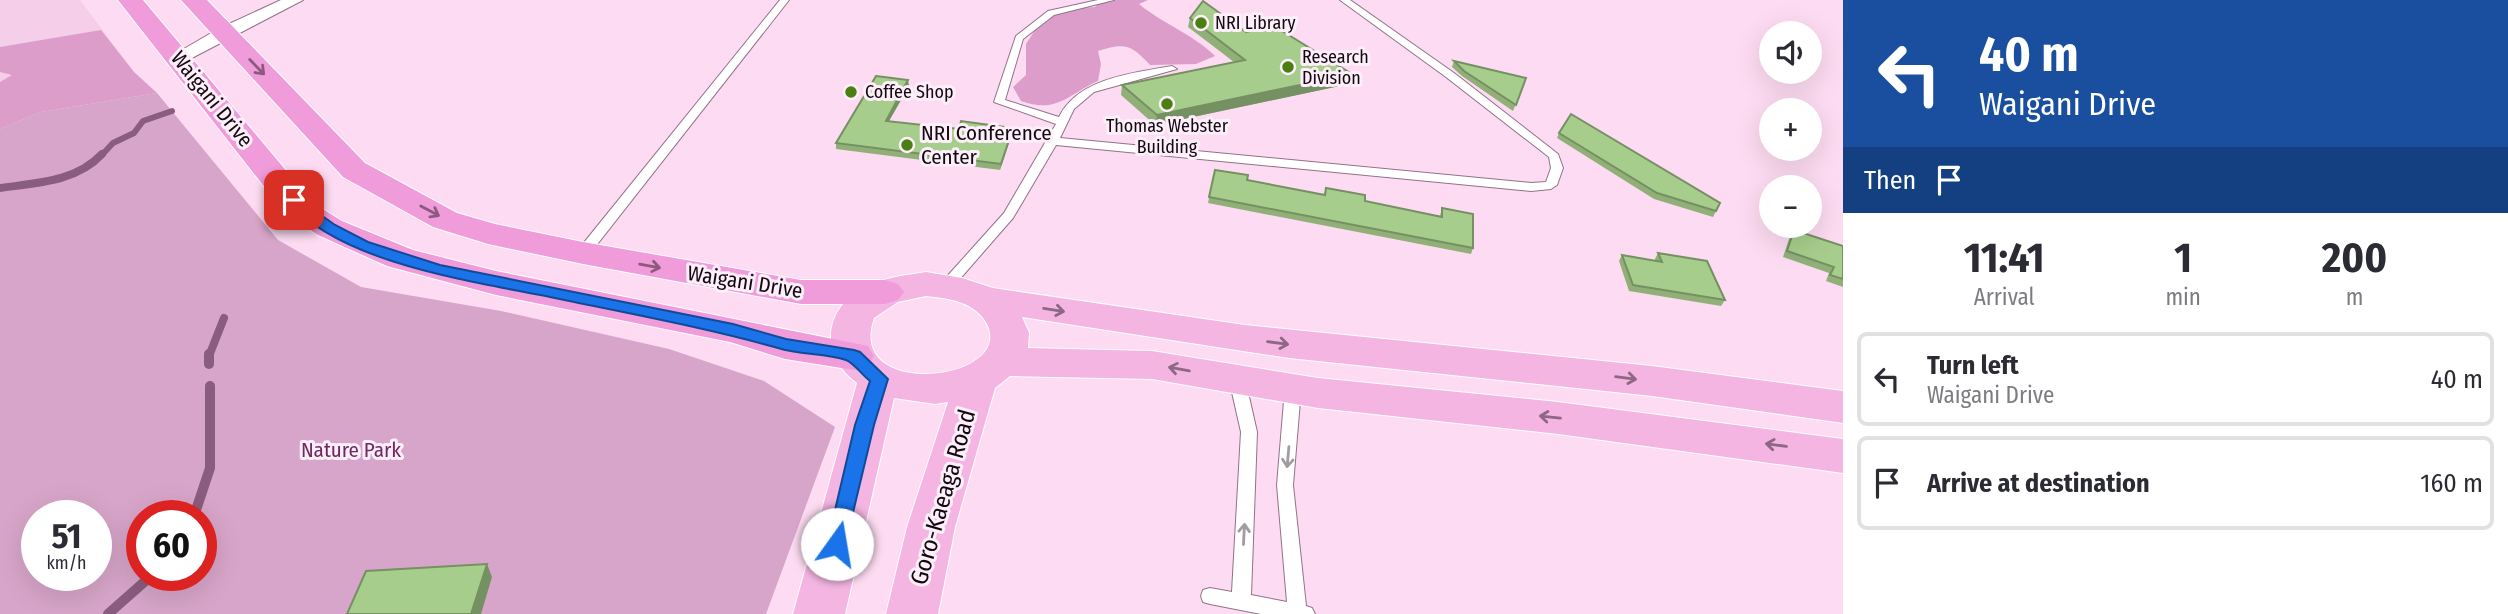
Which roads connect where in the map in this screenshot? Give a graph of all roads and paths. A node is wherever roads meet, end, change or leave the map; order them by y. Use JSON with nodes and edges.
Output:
{"nodes":[{"id":1,"x":130,"y":0,"type":"edge"},
{"id":2,"x":193,"y":0,"type":"edge"},
{"id":3,"x":295,"y":0,"type":"edge"},
{"id":4,"x":785,"y":0,"type":"edge"},
{"id":5,"x":1111,"y":0,"type":"edge"},
{"id":6,"x":1344,"y":0,"type":"edge"},
{"id":7,"x":224,"y":33,"type":"junction"},
{"id":8,"x":179,"y":57,"type":"junction"},
{"id":9,"x":1172,"y":69,"type":"dead end"},
{"id":10,"x":1062,"y":122,"type":"junction"},
{"id":11,"x":1053,"y":141,"type":"junction"},
{"id":12,"x":583,"y":253,"type":"junction"},
{"id":13,"x":947,"y":285,"type":"junction"},
{"id":14,"x":885,"y":292,"type":"junction"},
{"id":15,"x":986,"y":299,"type":"junction"},
{"id":16,"x":867,"y":367,"type":"junction"},
{"id":17,"x":989,"y":371,"type":"junction"},
{"id":18,"x":1237,"y":379,"type":"junction"},
{"id":19,"x":1293,"y":389,"type":"junction"},
{"id":20,"x":1843,"y":407,"type":"edge"},
{"id":21,"x":1843,"y":456,"type":"edge"},
{"id":22,"x":1210,"y":596,"type":"dead end"},
{"id":23,"x":1241,"y":602,"type":"junction"},
{"id":24,"x":1302,"y":613,"type":"edge"},
{"id":25,"x":819,"y":614,"type":"edge"},
{"id":26,"x":912,"y":614,"type":"edge"}],
"edges":[{"from":1,"to":8,"type":"highway","name":"Waigani Drive"},
{"from":2,"to":7,"type":"highway","name":"Waigani Drive"},
{"from":3,"to":7,"type":"street"},
{"from":4,"to":12,"type":"lane"},
{"from":5,"to":10,"type":"lane"},
{"from":6,"to":11,"type":"lane"},
{"from":7,"to":8,"type":"street"},
{"from":7,"to":12,"type":"highway","name":"Waigani Drive","one_way":true},
{"from":8,"to":16,"type":"highway","name":"Waigani Drive"},
{"from":9,"to":10,"type":"lane"},
{"from":10,"to":11,"type":"lane"},
{"from":11,"to":13,"type":"lane"},
{"from":12,"to":14,"type":"highway","name":"Waigani Drive","one_way":true},
{"from":13,"to":14,"type":"main road"},
{"from":13,"to":15,"type":"main road"},
{"from":14,"to":16,"type":"main road"},
{"from":15,"to":17,"type":"main road"},
{"from":15,"to":20,"type":"main road","one_way":true},
{"from":16,"to":17,"type":"main road"},
{"from":16,"to":25,"type":"main road"},
{"from":18,"to":17,"type":"main road","one_way":true},
{"from":17,"to":26,"type":"main road","name":"Goro-Kaeaga Road"},
{"from":18,"to":19,"type":"main road"},
{"from":23,"to":18,"type":"lane","one_way":true},
{"from":21,"to":19,"type":"main road","one_way":true},
{"from":19,"to":24,"type":"lane","one_way":true},
{"from":22,"to":23,"type":"lane"},
{"from":23,"to":24,"type":"lane"}]}
